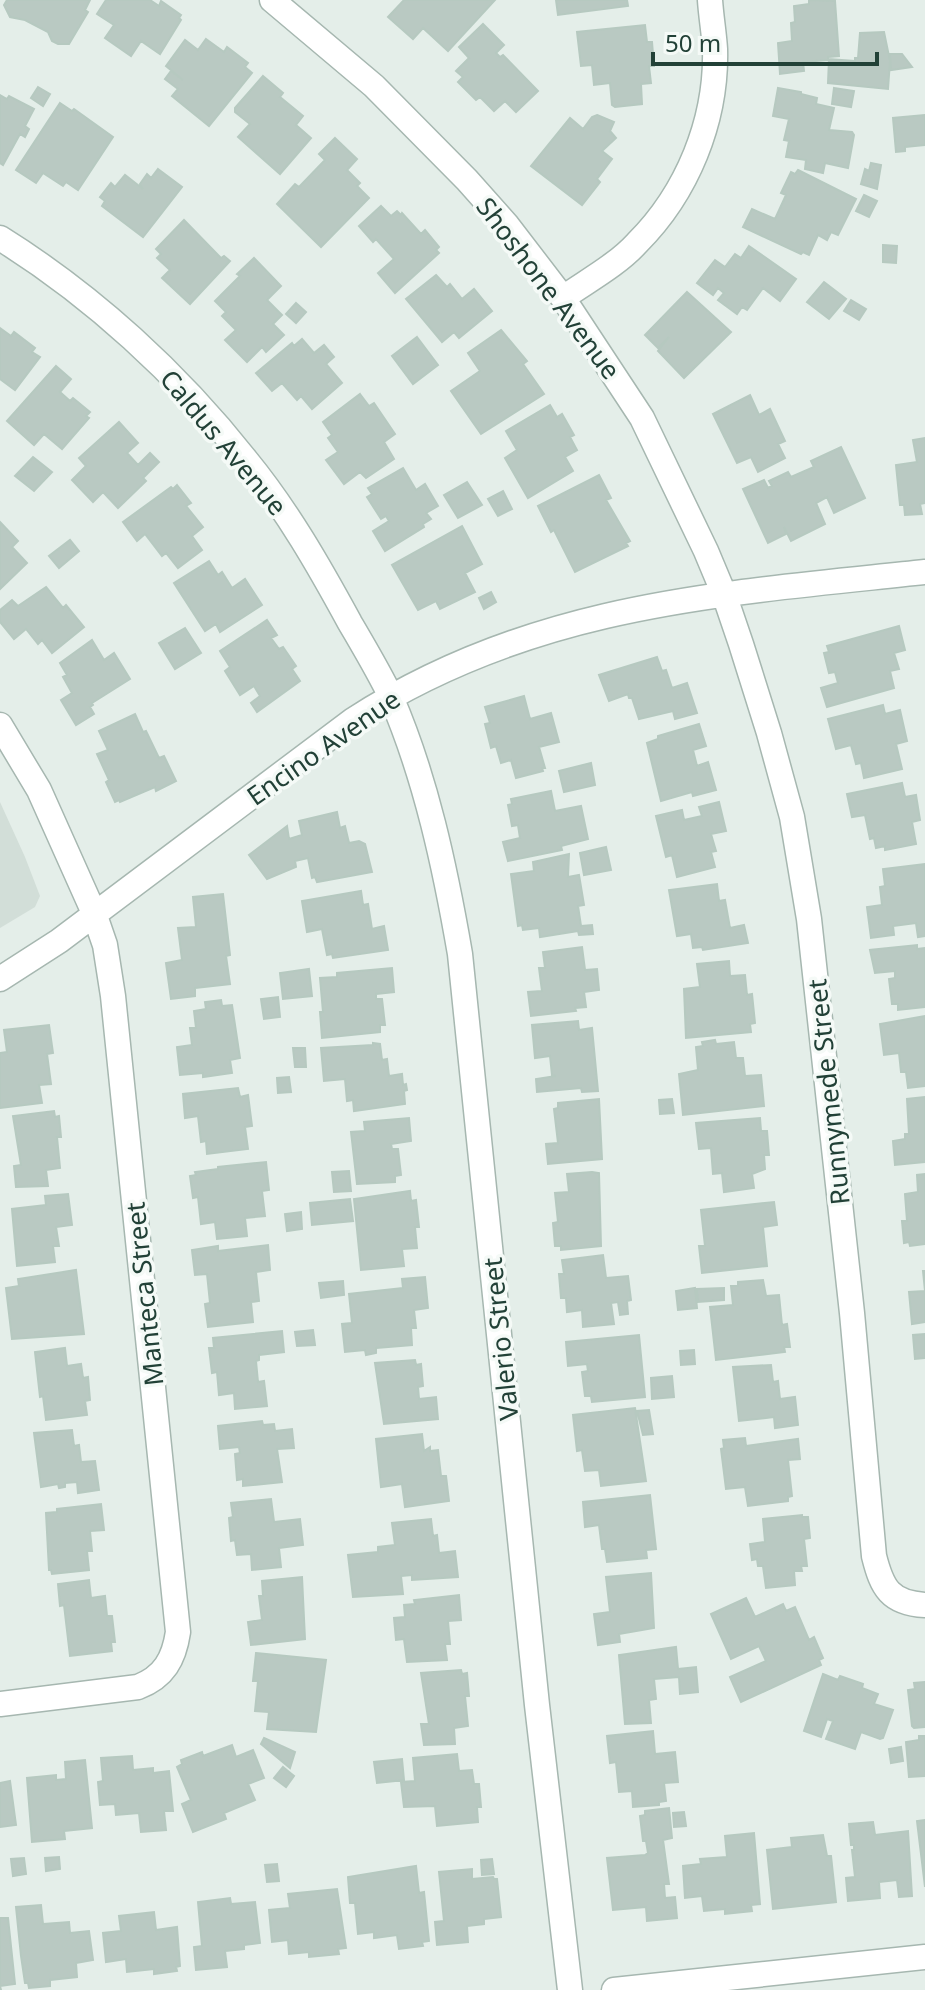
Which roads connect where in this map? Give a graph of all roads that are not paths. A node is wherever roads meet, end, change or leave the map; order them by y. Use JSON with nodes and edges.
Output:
{"nodes":[{"id":1,"x":272,"y":0,"type":"edge"},
{"id":2,"x":710,"y":0,"type":"edge"},
{"id":3,"x":0,"y":238,"type":"edge"},
{"id":4,"x":563,"y":298,"type":"junction"},
{"id":5,"x":925,"y":572,"type":"edge"},
{"id":6,"x":724,"y":594,"type":"junction"},
{"id":7,"x":390,"y":696,"type":"junction"},
{"id":8,"x":0,"y":725,"type":"edge"},
{"id":9,"x":94,"y":913,"type":"junction"},
{"id":10,"x":0,"y":979,"type":"edge"},
{"id":11,"x":925,"y":1605,"type":"edge"},
{"id":12,"x":0,"y":1704,"type":"edge"},
{"id":13,"x":925,"y":1957,"type":"edge"},
{"id":14,"x":570,"y":1990,"type":"edge"},
{"id":15,"x":614,"y":1990,"type":"edge"}],
"edges":[{"from":1,"to":4,"type":"street","name":"Shoshone Avenue"},
{"from":2,"to":4,"type":"street"},
{"from":3,"to":7,"type":"street","name":"Caldus Avenue"},
{"from":4,"to":6,"type":"street","name":"Shoshone Avenue"},
{"from":5,"to":6,"type":"street","name":"Encino Avenue"},
{"from":6,"to":7,"type":"street","name":"Encino Avenue"},
{"from":6,"to":11,"type":"street","name":"Runnymede Street"},
{"from":7,"to":9,"type":"street","name":"Encino Avenue"},
{"from":7,"to":14,"type":"street","name":"Valerio Street"},
{"from":8,"to":9,"type":"street","name":"Manteca Street"},
{"from":9,"to":10,"type":"street","name":"Encino Avenue"},
{"from":9,"to":12,"type":"street","name":"Manteca Street"},
{"from":13,"to":15,"type":"street"}]}
